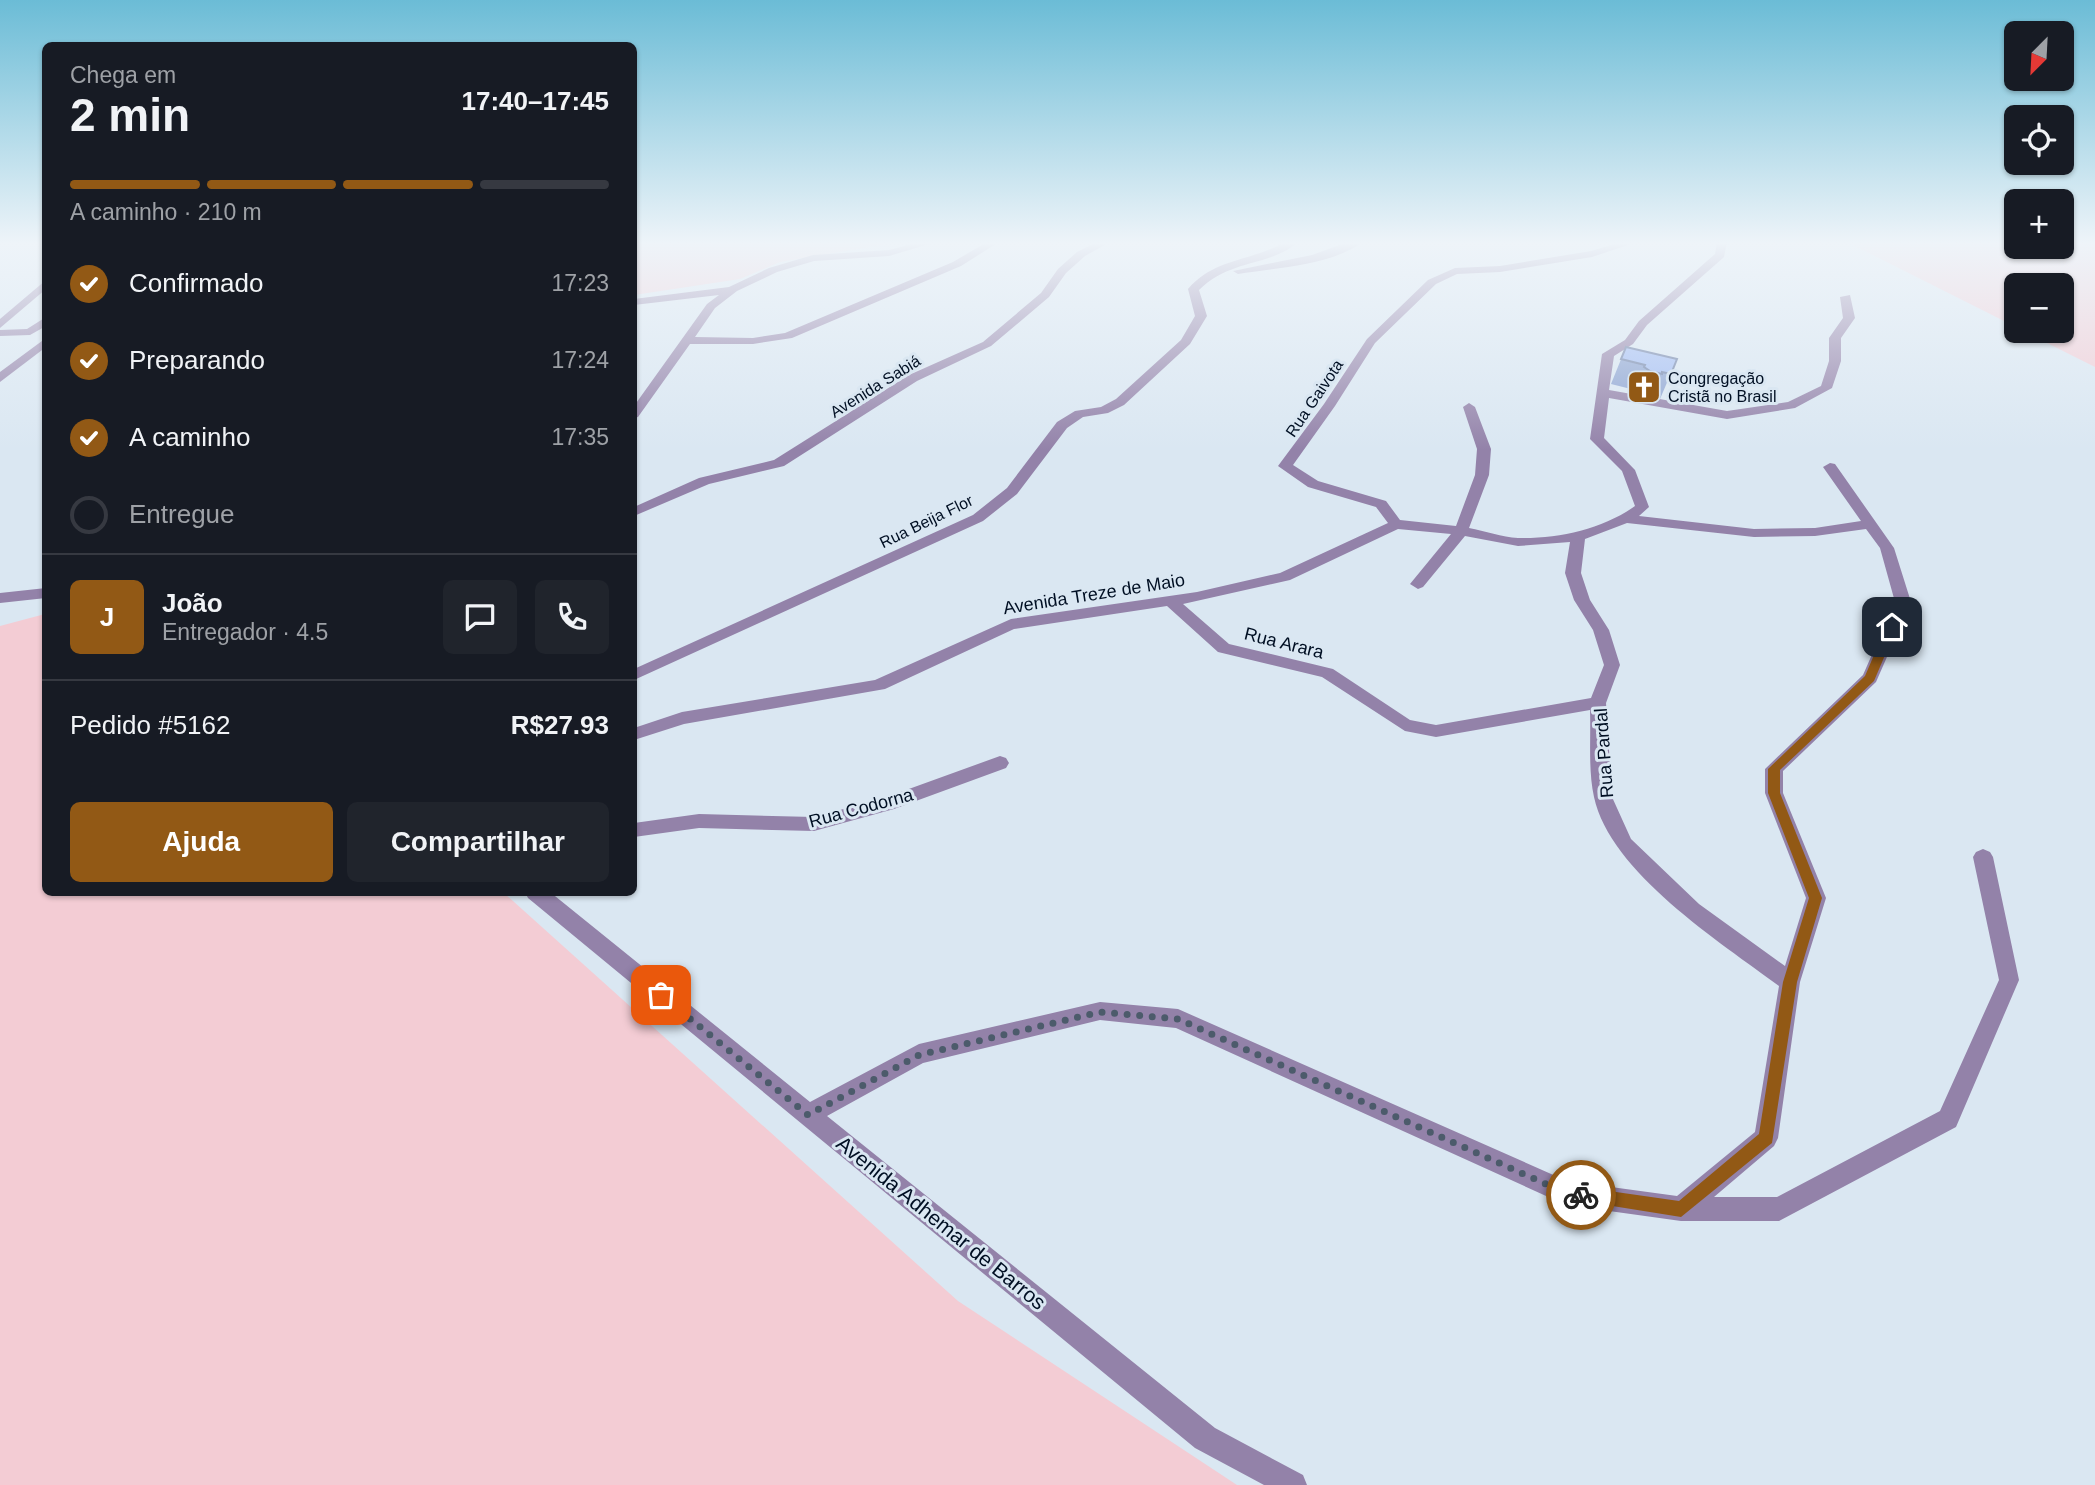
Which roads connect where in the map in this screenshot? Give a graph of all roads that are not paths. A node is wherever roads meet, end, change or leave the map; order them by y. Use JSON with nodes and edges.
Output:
{"nodes":[{"id":1,"x":15,"y":311,"type":"edge"},
{"id":2,"x":707,"y":311,"type":"edge"},
{"id":3,"x":846,"y":311,"type":"edge"},
{"id":4,"x":1026,"y":311,"type":"edge"},
{"id":5,"x":1200,"y":311,"type":"edge"},
{"id":6,"x":1402,"y":311,"type":"edge"},
{"id":7,"x":1656,"y":311,"type":"edge"},
{"id":8,"x":1848,"y":311,"type":"edge"},
{"id":9,"x":42,"y":323,"type":"edge"},
{"id":10,"x":0,"y":325,"type":"edge"},
{"id":11,"x":0,"y":333,"type":"edge"},
{"id":12,"x":686,"y":340,"type":"junction"},
{"id":13,"x":42,"y":342,"type":"edge"},
{"id":14,"x":0,"y":344,"type":"edge"},
{"id":15,"x":42,"y":344,"type":"edge"},
{"id":16,"x":0,"y":378,"type":"edge"},
{"id":17,"x":1603,"y":393,"type":"junction"},
{"id":18,"x":639,"y":397,"type":"edge"},
{"id":19,"x":1469,"y":407,"type":"dead end"},
{"id":20,"x":1830,"y":467,"type":"dead end"},
{"id":21,"x":1381,"y":504,"type":"junction"},
{"id":22,"x":637,"y":511,"type":"edge"},
{"id":23,"x":1626,"y":519,"type":"junction"},
{"id":24,"x":1396,"y":524,"type":"junction"},
{"id":25,"x":1870,"y":524,"type":"junction"},
{"id":26,"x":1461,"y":531,"type":"junction"},
{"id":27,"x":1578,"y":537,"type":"junction"},
{"id":28,"x":1418,"y":584,"type":"dead end"},
{"id":29,"x":42,"y":593,"type":"edge"},
{"id":30,"x":0,"y":598,"type":"edge"},
{"id":31,"x":1170,"y":601,"type":"junction"},
{"id":32,"x":637,"y":674,"type":"edge"},
{"id":33,"x":1598,"y":703,"type":"junction"},
{"id":34,"x":637,"y":733,"type":"edge"},
{"id":35,"x":1000,"y":763,"type":"dead end"},
{"id":36,"x":637,"y":830,"type":"edge"},
{"id":37,"x":1983,"y":857,"type":"dead end"},
{"id":38,"x":540,"y":896,"type":"edge"},
{"id":39,"x":1790,"y":982,"type":"junction"},
{"id":40,"x":808,"y":1115,"type":"junction"},
{"id":41,"x":1681,"y":1209,"type":"junction"},
{"id":42,"x":1293,"y":1485,"type":"edge"}],
"edges":[{"from":1,"to":10,"type":"street"},
{"from":2,"to":12,"type":"street"},
{"from":3,"to":12,"type":"street"},
{"from":4,"to":22,"type":"street","name":"Avenida Sabiá"},
{"from":5,"to":32,"type":"street","name":"Rua Beija Flor"},
{"from":6,"to":21,"type":"street","name":"Rua Gaivota"},
{"from":7,"to":17,"type":"street"},
{"from":8,"to":17,"type":"street"},
{"from":9,"to":11,"type":"street"},
{"from":12,"to":18,"type":"street"},
{"from":13,"to":14,"type":"street"},
{"from":15,"to":16,"type":"street"},
{"from":17,"to":23,"type":"street"},
{"from":19,"to":26,"type":"street"},
{"from":20,"to":25,"type":"street"},
{"from":21,"to":24,"type":"street"},
{"from":21,"to":26,"type":"street"},
{"from":23,"to":25,"type":"street"},
{"from":23,"to":27,"type":"street"},
{"from":24,"to":26,"type":"street"},
{"from":24,"to":31,"type":"street","name":"Avenida Treze de Maio"},
{"from":25,"to":39,"type":"street"},
{"from":26,"to":27,"type":"street"},
{"from":26,"to":28,"type":"street"},
{"from":27,"to":33,"type":"street","name":"Rua Pardal"},
{"from":29,"to":30,"type":"street"},
{"from":31,"to":33,"type":"street","name":"Rua Arara"},
{"from":31,"to":34,"type":"street","name":"Avenida Treze de Maio"},
{"from":33,"to":39,"type":"street","name":"Rua Pardal"},
{"from":35,"to":36,"type":"street","name":"Rua Codorna"},
{"from":37,"to":41,"type":"street"},
{"from":38,"to":40,"type":"street","name":"Avenida Adhemar de Barros"},
{"from":39,"to":41,"type":"street"},
{"from":40,"to":41,"type":"street"},
{"from":40,"to":42,"type":"street","name":"Avenida Adhemar de Barros"}]}
